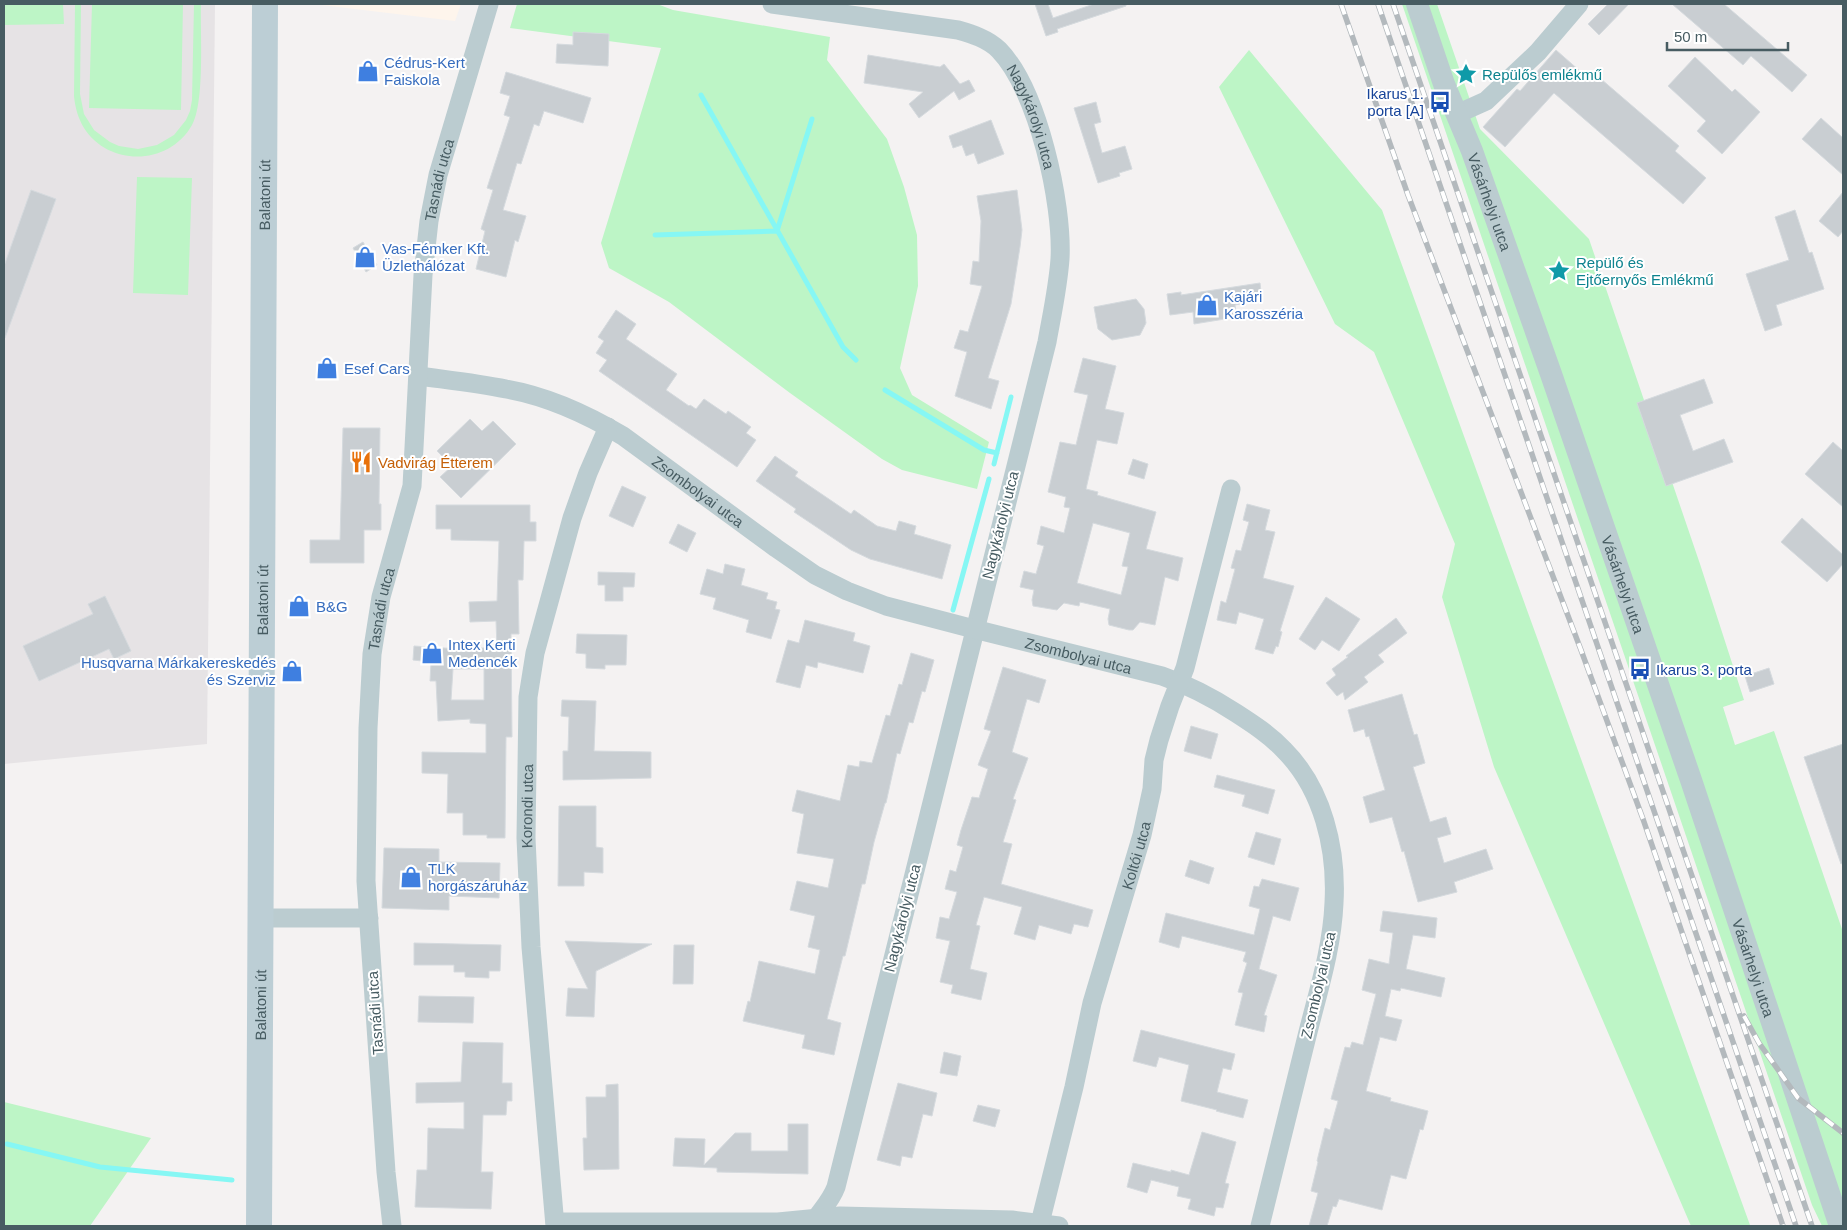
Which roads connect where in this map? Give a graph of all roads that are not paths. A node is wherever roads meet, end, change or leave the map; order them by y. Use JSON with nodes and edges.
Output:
{"nodes":[{"id":1,"x":265,"y":4,"type":"edge"},
{"id":2,"x":489,"y":4,"type":"edge"},
{"id":3,"x":772,"y":4,"type":"edge"},
{"id":4,"x":1417,"y":4,"type":"edge"},
{"id":5,"x":1579,"y":4,"type":"edge"},
{"id":6,"x":1457,"y":114,"type":"junction"},
{"id":7,"x":418,"y":376,"type":"junction"},
{"id":8,"x":608,"y":427,"type":"junction"},
{"id":9,"x":1232,"y":489,"type":"dead end"},
{"id":10,"x":974,"y":630,"type":"junction"},
{"id":11,"x":1179,"y":682,"type":"junction"},
{"id":12,"x":261,"y":918,"type":"junction"},
{"id":13,"x":369,"y":918,"type":"junction"},
{"id":14,"x":813,"y":1222,"type":"edge"},
{"id":15,"x":555,"y":1224,"type":"edge"},
{"id":16,"x":1050,"y":1225,"type":"edge"},
{"id":17,"x":259,"y":1226,"type":"edge"},
{"id":18,"x":392,"y":1226,"type":"edge"},
{"id":19,"x":1260,"y":1226,"type":"edge"},
{"id":20,"x":1840,"y":1226,"type":"edge"}],
"edges":[{"from":1,"to":12,"type":"main road","name":"Balatoni út"},
{"from":2,"to":7,"type":"street","name":"Tasnádi utca"},
{"from":3,"to":10,"type":"street","name":"Nagykárolyi utca"},
{"from":4,"to":6,"type":"street","name":"Vásárhelyi utca"},
{"from":5,"to":6,"type":"street"},
{"from":6,"to":20,"type":"street","name":"Vásárhelyi utca"},
{"from":7,"to":8,"type":"street","name":"Zsombolyai utca"},
{"from":7,"to":13,"type":"street","name":"Tasnádi utca"},
{"from":8,"to":10,"type":"street","name":"Zsombolyai utca"},
{"from":8,"to":15,"type":"street","name":"Korondi utca"},
{"from":9,"to":11,"type":"street","name":"Koltói utca"},
{"from":10,"to":11,"type":"street","name":"Zsombolyai utca"},
{"from":10,"to":14,"type":"street","name":"Nagykárolyi utca"},
{"from":11,"to":16,"type":"street","name":"Koltói utca"},
{"from":11,"to":19,"type":"street","name":"Zsombolyai utca"},
{"from":12,"to":13,"type":"street"},
{"from":12,"to":17,"type":"main road","name":"Balatoni út"},
{"from":13,"to":18,"type":"street","name":"Tasnádi utca"},
{"from":14,"to":15,"type":"street"},
{"from":14,"to":16,"type":"street"}]}
